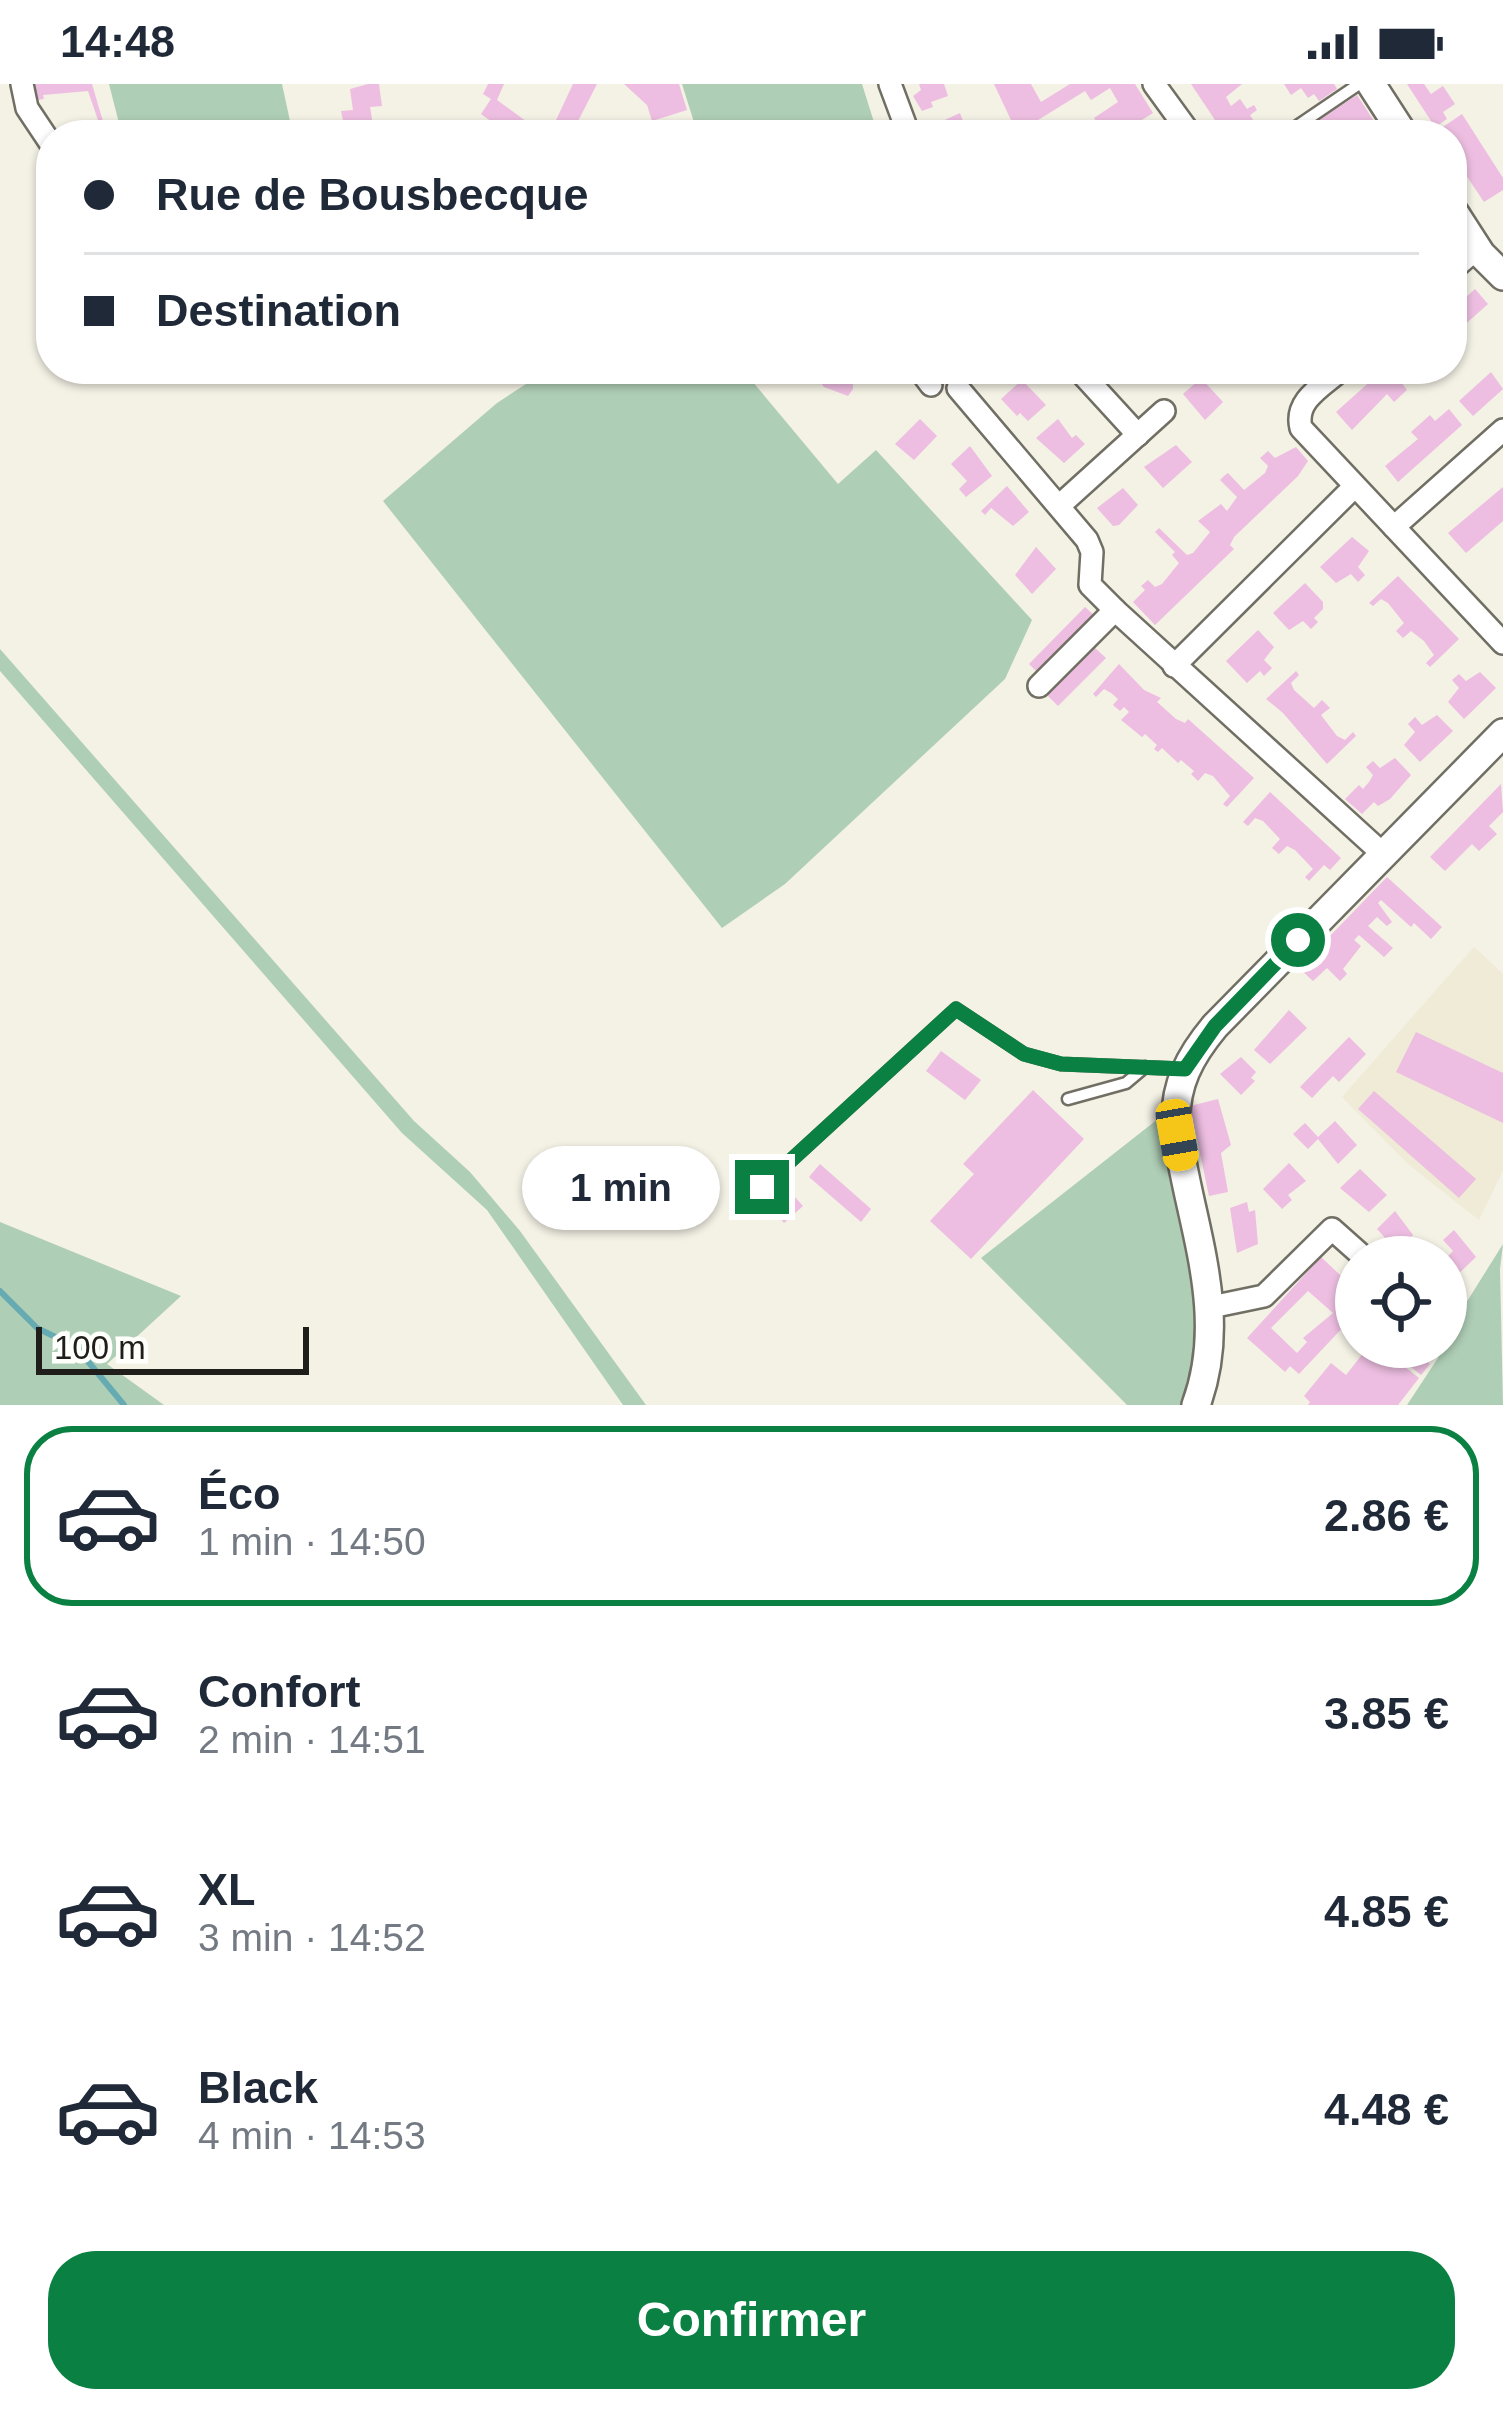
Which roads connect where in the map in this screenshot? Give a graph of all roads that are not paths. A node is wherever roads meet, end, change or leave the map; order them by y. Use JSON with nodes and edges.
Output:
{"nodes":[{"id":1,"x":22,"y":84,"type":"edge"},
{"id":2,"x":890,"y":84,"type":"edge"},
{"id":3,"x":1154,"y":84,"type":"edge"},
{"id":4,"x":1359,"y":84,"type":"edge"},
{"id":5,"x":1371,"y":84,"type":"edge"},
{"id":6,"x":903,"y":120,"type":"edge"},
{"id":7,"x":1180,"y":120,"type":"edge"},
{"id":8,"x":1307,"y":120,"type":"edge"},
{"id":9,"x":1394,"y":120,"type":"edge"},
{"id":10,"x":36,"y":123,"type":"edge"},
{"id":11,"x":1467,"y":232,"type":"edge"},
{"id":12,"x":1477,"y":248,"type":"junction"},
{"id":13,"x":1467,"y":257,"type":"edge"},
{"id":14,"x":1503,"y":276,"type":"edge"},
{"id":15,"x":1096,"y":384,"type":"edge"},
{"id":16,"x":1325,"y":384,"type":"edge"},
{"id":17,"x":958,"y":388,"type":"dead end"},
{"id":18,"x":1164,"y":411,"type":"dead end"},
{"id":19,"x":1503,"y":430,"type":"edge"},
{"id":20,"x":1138,"y":435,"type":"junction"},
{"id":21,"x":1354,"y":487,"type":"junction"},
{"id":22,"x":1059,"y":506,"type":"junction"},
{"id":23,"x":1394,"y":527,"type":"junction"},
{"id":24,"x":1115,"y":610,"type":"junction"},
{"id":25,"x":1503,"y":644,"type":"edge"},
{"id":26,"x":1174,"y":666,"type":"junction"},
{"id":27,"x":1039,"y":686,"type":"dead end"},
{"id":28,"x":1503,"y":733,"type":"edge"},
{"id":29,"x":1383,"y":854,"type":"junction"},
{"id":30,"x":1145,"y":1067,"type":"junction"},
{"id":31,"x":1185,"y":1069,"type":"junction"},
{"id":32,"x":1068,"y":1099,"type":"dead end"},
{"id":33,"x":762,"y":1187,"type":"dead end"},
{"id":34,"x":1340,"y":1236,"type":"edge"},
{"id":35,"x":1211,"y":1306,"type":"junction"},
{"id":36,"x":1196,"y":1405,"type":"edge"}],
"edges":[{"from":1,"to":10,"type":"street"},
{"from":2,"to":6,"type":"street"},
{"from":3,"to":7,"type":"street"},
{"from":4,"to":8,"type":"lane"},
{"from":5,"to":9,"type":"street"},
{"from":11,"to":12,"type":"street"},
{"from":12,"to":13,"type":"street"},
{"from":12,"to":14,"type":"street"},
{"from":15,"to":20,"type":"street"},
{"from":16,"to":21,"type":"street"},
{"from":17,"to":22,"type":"street"},
{"from":18,"to":20,"type":"street"},
{"from":19,"to":23,"type":"street"},
{"from":20,"to":22,"type":"street"},
{"from":21,"to":23,"type":"street"},
{"from":21,"to":26,"type":"street"},
{"from":22,"to":24,"type":"street"},
{"from":23,"to":25,"type":"street"},
{"from":24,"to":26,"type":"street"},
{"from":24,"to":27,"type":"street"},
{"from":26,"to":29,"type":"street"},
{"from":28,"to":29,"type":"street"},
{"from":29,"to":31,"type":"street"},
{"from":30,"to":31,"type":"lane"},
{"from":30,"to":32,"type":"lane"},
{"from":30,"to":33,"type":"lane"},
{"from":31,"to":35,"type":"street"},
{"from":34,"to":35,"type":"street"},
{"from":35,"to":36,"type":"street"}]}
